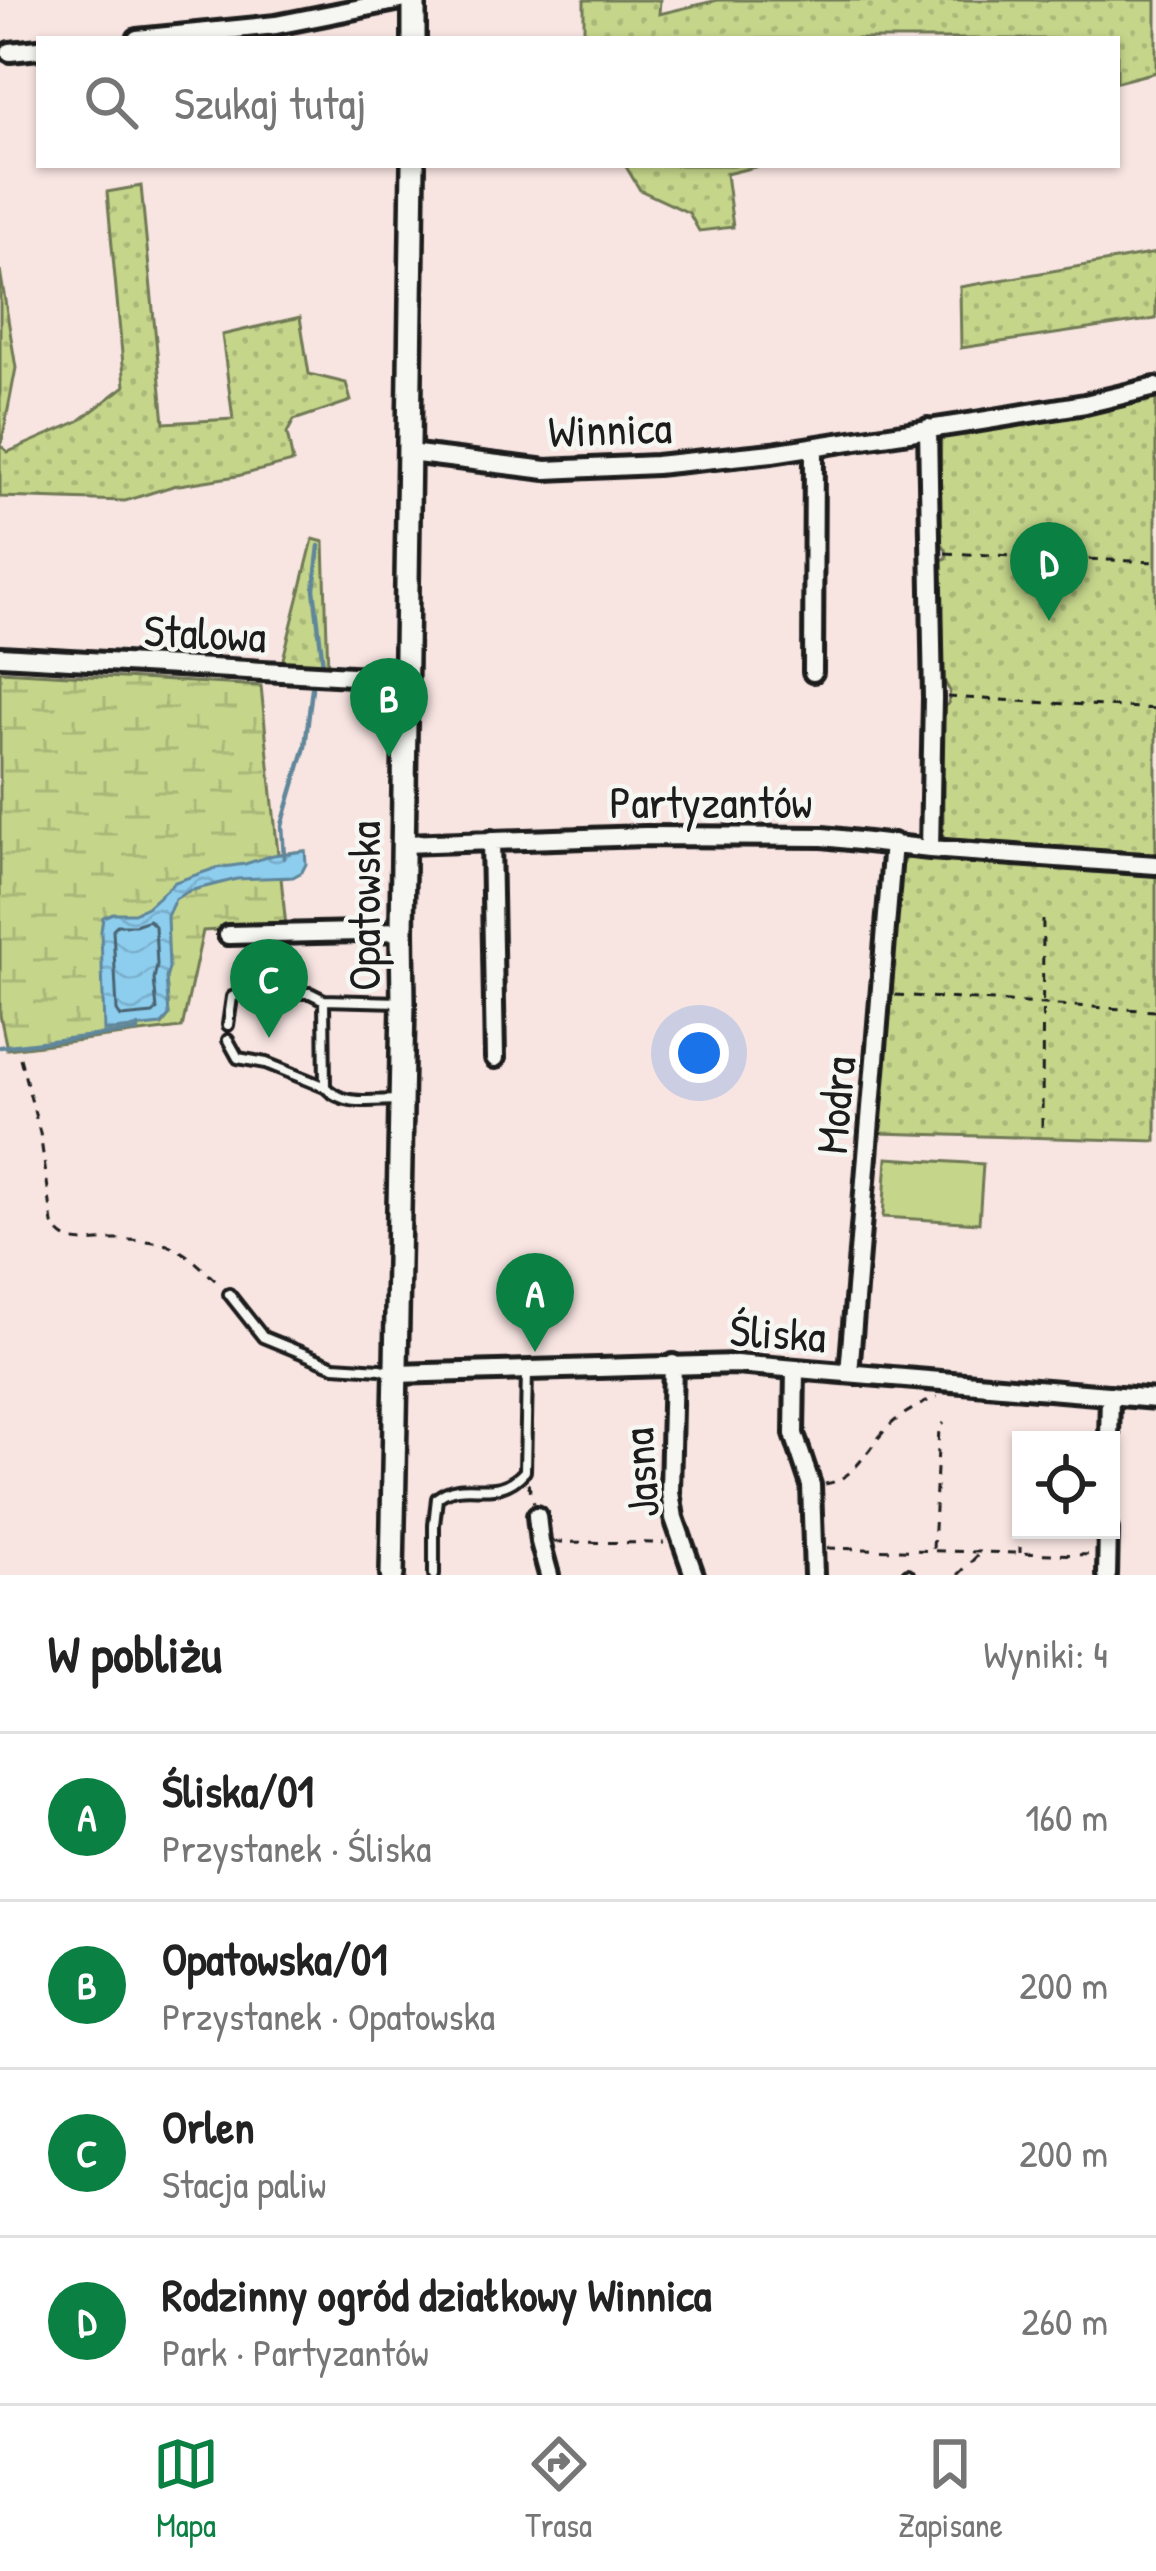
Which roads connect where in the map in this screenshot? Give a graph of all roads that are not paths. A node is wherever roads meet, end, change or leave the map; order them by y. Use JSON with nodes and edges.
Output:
{"nodes":[{"id":1,"x":401,"y":0,"type":"edge"},
{"id":2,"x":414,"y":0,"type":"edge"},
{"id":3,"x":167,"y":36,"type":"edge"},
{"id":4,"x":414,"y":36,"type":"edge"},
{"id":5,"x":36,"y":49,"type":"edge"},
{"id":6,"x":10,"y":52,"type":"dead end"},
{"id":7,"x":412,"y":168,"type":"edge"},
{"id":8,"x":1156,"y":387,"type":"edge"},
{"id":9,"x":928,"y":428,"type":"junction"},
{"id":10,"x":814,"y":447,"type":"junction"},
{"id":11,"x":409,"y":453,"type":"junction"},
{"id":12,"x":0,"y":656,"type":"edge"},
{"id":13,"x":814,"y":672,"type":"dead end"},
{"id":14,"x":405,"y":680,"type":"junction"},
{"id":15,"x":491,"y":841,"type":"junction"},
{"id":16,"x":893,"y":843,"type":"junction"},
{"id":17,"x":403,"y":844,"type":"junction"},
{"id":18,"x":930,"y":849,"type":"junction"},
{"id":19,"x":1156,"y":866,"type":"edge"},
{"id":20,"x":402,"y":932,"type":"junction"},
{"id":21,"x":228,"y":934,"type":"dead end"},
{"id":22,"x":324,"y":1000,"type":"junction"},
{"id":23,"x":403,"y":1002,"type":"junction"},
{"id":24,"x":228,"y":1025,"type":"dead end"},
{"id":25,"x":228,"y":1040,"type":"dead end"},
{"id":26,"x":495,"y":1058,"type":"dead end"},
{"id":27,"x":325,"y":1087,"type":"junction"},
{"id":28,"x":401,"y":1100,"type":"junction"},
{"id":29,"x":230,"y":1294,"type":"road end"},
{"id":30,"x":673,"y":1364,"type":"junction"},
{"id":31,"x":527,"y":1369,"type":"junction"},
{"id":32,"x":795,"y":1369,"type":"junction"},
{"id":33,"x":849,"y":1373,"type":"junction"},
{"id":34,"x":395,"y":1374,"type":"junction"},
{"id":35,"x":1109,"y":1395,"type":"junction"},
{"id":36,"x":1156,"y":1399,"type":"edge"},
{"id":37,"x":1109,"y":1431,"type":"edge"},
{"id":38,"x":537,"y":1516,"type":"road end"},
{"id":39,"x":392,"y":1575,"type":"edge"},
{"id":40,"x":434,"y":1575,"type":"edge"},
{"id":41,"x":548,"y":1575,"type":"edge"},
{"id":42,"x":694,"y":1575,"type":"edge"},
{"id":43,"x":814,"y":1575,"type":"edge"}],
"edges":[{"from":1,"to":3,"type":"street"},
{"from":2,"to":4,"type":"street"},
{"from":5,"to":6,"type":"street"},
{"from":7,"to":11,"type":"street","name":"Opatowska"},
{"from":8,"to":9,"type":"street","name":"Winnica"},
{"from":9,"to":10,"type":"street","name":"Winnica"},
{"from":9,"to":18,"type":"street"},
{"from":10,"to":11,"type":"street","name":"Winnica"},
{"from":10,"to":13,"type":"street"},
{"from":11,"to":14,"type":"street","name":"Opatowska"},
{"from":12,"to":14,"type":"street","name":"Stalowa"},
{"from":14,"to":17,"type":"street","name":"Opatowska"},
{"from":15,"to":16,"type":"street","name":"Partyzantów"},
{"from":15,"to":17,"type":"street","name":"Partyzantów"},
{"from":15,"to":26,"type":"street"},
{"from":16,"to":18,"type":"street","name":"Partyzantów"},
{"from":16,"to":33,"type":"street","name":"Modra"},
{"from":17,"to":20,"type":"street","name":"Opatowska"},
{"from":18,"to":19,"type":"street","name":"Partyzantów"},
{"from":20,"to":21,"type":"street"},
{"from":20,"to":23,"type":"street","name":"Opatowska"},
{"from":22,"to":23,"type":"lane"},
{"from":22,"to":24,"type":"lane"},
{"from":22,"to":27,"type":"lane"},
{"from":23,"to":28,"type":"street","name":"Opatowska"},
{"from":25,"to":27,"type":"lane"},
{"from":27,"to":28,"type":"lane"},
{"from":28,"to":34,"type":"street","name":"Opatowska"},
{"from":29,"to":34,"type":"lane"},
{"from":30,"to":31,"type":"street","name":"Śliska"},
{"from":30,"to":32,"type":"street","name":"Śliska"},
{"from":30,"to":42,"type":"street","name":"Jasna"},
{"from":31,"to":34,"type":"street","name":"Śliska"},
{"from":31,"to":40,"type":"lane"},
{"from":32,"to":33,"type":"street","name":"Śliska"},
{"from":32,"to":43,"type":"street"},
{"from":33,"to":35,"type":"street","name":"Śliska"},
{"from":34,"to":39,"type":"street","name":"Opatowska"},
{"from":35,"to":36,"type":"street","name":"Śliska"},
{"from":35,"to":37,"type":"street"},
{"from":38,"to":41,"type":"street"}]}
